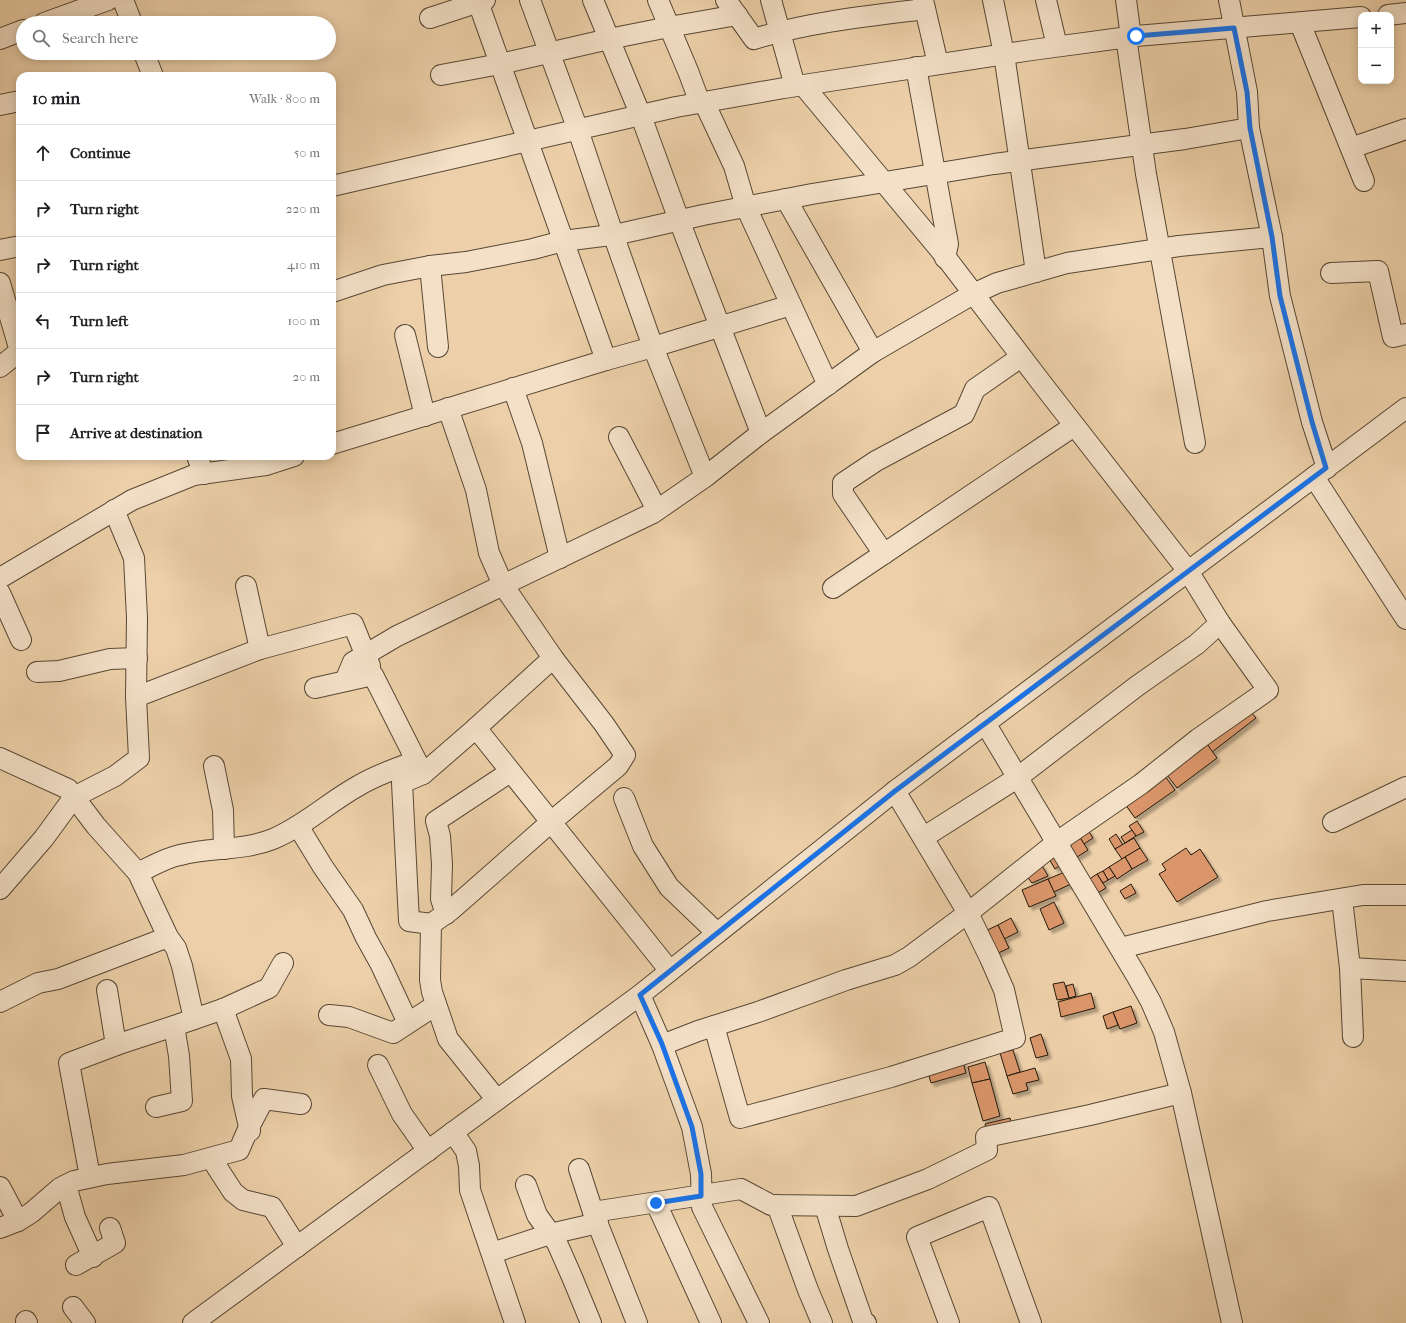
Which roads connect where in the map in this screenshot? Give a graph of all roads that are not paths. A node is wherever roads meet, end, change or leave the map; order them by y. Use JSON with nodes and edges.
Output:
{"nodes":[{"id":1,"x":108,"y":0,"type":"edge"},
{"id":2,"x":123,"y":0,"type":"edge"},
{"id":3,"x":530,"y":0,"type":"edge"},
{"id":4,"x":593,"y":0,"type":"edge"},
{"id":5,"x":658,"y":0,"type":"edge"},
{"id":6,"x":771,"y":0,"type":"edge"},
{"id":7,"x":993,"y":0,"type":"edge"},
{"id":8,"x":1046,"y":0,"type":"edge"},
{"id":9,"x":1126,"y":0,"type":"edge"},
{"id":10,"x":1229,"y":0,"type":"edge"},
{"id":11,"x":482,"y":1,"type":"edge"},
{"id":12,"x":924,"y":4,"type":"edge"},
{"id":13,"x":731,"y":8,"type":"edge"},
{"id":14,"x":1406,"y":13,"type":"edge"},
{"id":15,"x":1394,"y":14,"type":"edge"},
{"id":16,"x":63,"y":16,"type":"edge"},
{"id":17,"x":129,"y":16,"type":"edge"},
{"id":18,"x":1358,"y":17,"type":"edge"},
{"id":19,"x":430,"y":18,"type":"dead end"},
{"id":20,"x":1300,"y":23,"type":"junction"},
{"id":21,"x":669,"y":27,"type":"junction"},
{"id":22,"x":1234,"y":28,"type":"junction"},
{"id":23,"x":780,"y":31,"type":"junction"},
{"id":24,"x":16,"y":33,"type":"edge"},
{"id":25,"x":1129,"y":37,"type":"junction"},
{"id":26,"x":0,"y":39,"type":"edge"},
{"id":27,"x":609,"y":39,"type":"junction"},
{"id":28,"x":1057,"y":46,"type":"junction"},
{"id":29,"x":549,"y":52,"type":"junction"},
{"id":30,"x":1004,"y":54,"type":"junction"},
{"id":31,"x":146,"y":60,"type":"edge"},
{"id":32,"x":500,"y":64,"type":"junction"},
{"id":33,"x":938,"y":64,"type":"junction"},
{"id":34,"x":916,"y":67,"type":"junction"},
{"id":35,"x":148,"y":72,"type":"edge"},
{"id":36,"x":441,"y":75,"type":"dead end"},
{"id":37,"x":799,"y":86,"type":"junction"},
{"id":38,"x":16,"y":102,"type":"edge"},
{"id":39,"x":702,"y":103,"type":"junction"},
{"id":40,"x":0,"y":105,"type":"edge"},
{"id":41,"x":641,"y":116,"type":"junction"},
{"id":42,"x":1250,"y":128,"type":"junction"},
{"id":43,"x":1406,"y":129,"type":"edge"},
{"id":44,"x":578,"y":130,"type":"junction"},
{"id":45,"x":528,"y":141,"type":"junction"},
{"id":46,"x":1142,"y":144,"type":"junction"},
{"id":47,"x":1351,"y":148,"type":"junction"},
{"id":48,"x":1019,"y":160,"type":"junction"},
{"id":49,"x":934,"y":173,"type":"junction"},
{"id":50,"x":1364,"y":181,"type":"dead end"},
{"id":51,"x":883,"y":182,"type":"junction"},
{"id":52,"x":336,"y":185,"type":"edge"},
{"id":53,"x":786,"y":199,"type":"junction"},
{"id":54,"x":746,"y":207,"type":"junction"},
{"id":55,"x":679,"y":220,"type":"junction"},
{"id":56,"x":613,"y":234,"type":"junction"},
{"id":57,"x":1272,"y":237,"type":"junction"},
{"id":58,"x":563,"y":241,"type":"junction"},
{"id":59,"x":16,"y":247,"type":"edge"},
{"id":60,"x":1159,"y":249,"type":"junction"},
{"id":61,"x":0,"y":250,"type":"edge"},
{"id":62,"x":946,"y":258,"type":"junction"},
{"id":63,"x":430,"y":266,"type":"junction"},
{"id":64,"x":1036,"y":272,"type":"junction"},
{"id":65,"x":1331,"y":273,"type":"dead end"},
{"id":66,"x":0,"y":283,"type":"edge"},
{"id":67,"x":336,"y":291,"type":"edge"},
{"id":68,"x":973,"y":294,"type":"junction"},
{"id":69,"x":791,"y":305,"type":"junction"},
{"id":70,"x":720,"y":327,"type":"junction"},
{"id":71,"x":1406,"y":334,"type":"edge"},
{"id":72,"x":405,"y":335,"type":"dead end"},
{"id":73,"x":16,"y":337,"type":"edge"},
{"id":74,"x":438,"y":347,"type":"dead end"},
{"id":75,"x":653,"y":347,"type":"junction"},
{"id":76,"x":873,"y":352,"type":"junction"},
{"id":77,"x":16,"y":354,"type":"edge"},
{"id":78,"x":1021,"y":357,"type":"junction"},
{"id":79,"x":606,"y":360,"type":"junction"},
{"id":80,"x":0,"y":367,"type":"edge"},
{"id":81,"x":828,"y":385,"type":"junction"},
{"id":82,"x":513,"y":388,"type":"junction"},
{"id":83,"x":448,"y":408,"type":"junction"},
{"id":84,"x":1406,"y":408,"type":"edge"},
{"id":85,"x":425,"y":416,"type":"junction"},
{"id":86,"x":1074,"y":426,"type":"junction"},
{"id":87,"x":761,"y":433,"type":"junction"},
{"id":88,"x":619,"y":437,"type":"dead end"},
{"id":89,"x":336,"y":443,"type":"edge"},
{"id":90,"x":1195,"y":443,"type":"dead end"},
{"id":91,"x":280,"y":460,"type":"edge"},
{"id":92,"x":200,"y":465,"type":"edge"},
{"id":93,"x":1320,"y":473,"type":"junction"},
{"id":94,"x":705,"y":477,"type":"junction"},
{"id":95,"x":114,"y":510,"type":"junction"},
{"id":96,"x":657,"y":510,"type":"junction"},
{"id":97,"x":884,"y":554,"type":"junction"},
{"id":98,"x":560,"y":558,"type":"junction"},
{"id":99,"x":1188,"y":571,"type":"junction"},
{"id":100,"x":0,"y":578,"type":"edge"},
{"id":101,"x":503,"y":585,"type":"junction"},
{"id":102,"x":246,"y":586,"type":"dead end"},
{"id":103,"x":833,"y":588,"type":"dead end"},
{"id":104,"x":0,"y":593,"type":"edge"},
{"id":105,"x":1406,"y":618,"type":"edge"},
{"id":106,"x":1220,"y":623,"type":"junction"},
{"id":107,"x":21,"y":640,"type":"dead end"},
{"id":108,"x":260,"y":649,"type":"junction"},
{"id":109,"x":365,"y":655,"type":"junction"},
{"id":110,"x":137,"y":658,"type":"junction"},
{"id":111,"x":553,"y":658,"type":"junction"},
{"id":112,"x":38,"y":672,"type":"dead end"},
{"id":113,"x":373,"y":675,"type":"junction"},
{"id":114,"x":345,"y":681,"type":"junction"},
{"id":115,"x":315,"y":688,"type":"dead end"},
{"id":116,"x":136,"y":697,"type":"junction"},
{"id":117,"x":985,"y":723,"type":"junction"},
{"id":118,"x":476,"y":728,"type":"junction"},
{"id":119,"x":0,"y":758,"type":"edge"},
{"id":120,"x":214,"y":766,"type":"dead end"},
{"id":121,"x":420,"y":768,"type":"junction"},
{"id":122,"x":510,"y":772,"type":"junction"},
{"id":123,"x":1017,"y":778,"type":"junction"},
{"id":124,"x":1406,"y":787,"type":"edge"},
{"id":125,"x":895,"y":791,"type":"junction"},
{"id":126,"x":74,"y":797,"type":"junction"},
{"id":127,"x":624,"y":798,"type":"dead end"},
{"id":128,"x":551,"y":822,"type":"junction"},
{"id":129,"x":1333,"y":822,"type":"dead end"},
{"id":130,"x":298,"y":826,"type":"junction"},
{"id":131,"x":924,"y":837,"type":"junction"},
{"id":132,"x":1057,"y":842,"type":"junction"},
{"id":133,"x":224,"y":849,"type":"junction"},
{"id":134,"x":138,"y":873,"type":"junction"},
{"id":135,"x":0,"y":889,"type":"edge"},
{"id":136,"x":1406,"y":895,"type":"edge"},
{"id":137,"x":1342,"y":899,"type":"junction"},
{"id":138,"x":968,"y":913,"type":"junction"},
{"id":139,"x":438,"y":919,"type":"junction"},
{"id":140,"x":717,"y":933,"type":"junction"},
{"id":141,"x":168,"y":938,"type":"junction"},
{"id":142,"x":1120,"y":948,"type":"junction"},
{"id":143,"x":283,"y":963,"type":"dead end"},
{"id":144,"x":1350,"y":968,"type":"junction"},
{"id":145,"x":670,"y":971,"type":"junction"},
{"id":146,"x":1406,"y":972,"type":"edge"},
{"id":147,"x":107,"y":990,"type":"dead end"},
{"id":148,"x":640,"y":995,"type":"junction"},
{"id":149,"x":0,"y":1002,"type":"edge"},
{"id":150,"x":436,"y":1005,"type":"junction"},
{"id":151,"x":223,"y":1009,"type":"junction"},
{"id":152,"x":329,"y":1015,"type":"dead end"},
{"id":153,"x":194,"y":1019,"type":"junction"},
{"id":154,"x":408,"y":1023,"type":"junction"},
{"id":155,"x":174,"y":1026,"type":"junction"},
{"id":156,"x":714,"y":1026,"type":"junction"},
{"id":157,"x":1354,"y":1037,"type":"dead end"},
{"id":158,"x":662,"y":1044,"type":"junction"},
{"id":159,"x":116,"y":1045,"type":"junction"},
{"id":160,"x":378,"y":1065,"type":"dead end"},
{"id":161,"x":1181,"y":1093,"type":"junction"},
{"id":162,"x":497,"y":1100,"type":"junction"},
{"id":163,"x":301,"y":1104,"type":"dead end"},
{"id":164,"x":156,"y":1107,"type":"dead end"},
{"id":165,"x":453,"y":1132,"type":"junction"},
{"id":166,"x":250,"y":1135,"type":"junction"},
{"id":167,"x":428,"y":1151,"type":"junction"},
{"id":168,"x":211,"y":1158,"type":"junction"},
{"id":169,"x":579,"y":1169,"type":"dead end"},
{"id":170,"x":90,"y":1177,"type":"junction"},
{"id":171,"x":66,"y":1185,"type":"junction"},
{"id":172,"x":526,"y":1185,"type":"dead end"},
{"id":173,"x":0,"y":1187,"type":"edge"},
{"id":174,"x":701,"y":1196,"type":"junction"},
{"id":175,"x":656,"y":1203,"type":"junction"},
{"id":176,"x":776,"y":1205,"type":"junction"},
{"id":177,"x":825,"y":1206,"type":"junction"},
{"id":178,"x":595,"y":1218,"type":"junction"},
{"id":179,"x":9,"y":1225,"type":"edge"},
{"id":180,"x":110,"y":1228,"type":"dead end"},
{"id":181,"x":550,"y":1234,"type":"junction"},
{"id":182,"x":297,"y":1247,"type":"junction"},
{"id":183,"x":492,"y":1253,"type":"junction"},
{"id":184,"x":73,"y":1307,"type":"dead end"},
{"id":185,"x":865,"y":1322,"type":"edge"},
{"id":186,"x":85,"y":1323,"type":"edge"},
{"id":187,"x":193,"y":1323,"type":"edge"},
{"id":188,"x":515,"y":1323,"type":"edge"},
{"id":189,"x":591,"y":1323,"type":"edge"},
{"id":190,"x":637,"y":1323,"type":"edge"},
{"id":191,"x":711,"y":1323,"type":"edge"},
{"id":192,"x":759,"y":1323,"type":"edge"},
{"id":193,"x":822,"y":1323,"type":"edge"},
{"id":194,"x":949,"y":1323,"type":"edge"},
{"id":195,"x":1031,"y":1323,"type":"edge"},
{"id":196,"x":1232,"y":1323,"type":"edge"}],
"edges":[{"from":1,"to":16,"type":"street"},
{"from":2,"to":17,"type":"street"},
{"from":3,"to":29,"type":"street"},
{"from":4,"to":27,"type":"street"},
{"from":5,"to":21,"type":"street"},
{"from":6,"to":23,"type":"street"},
{"from":7,"to":30,"type":"street"},
{"from":8,"to":28,"type":"street"},
{"from":9,"to":25,"type":"street"},
{"from":10,"to":22,"type":"street"},
{"from":11,"to":19,"type":"street"},
{"from":11,"to":32,"type":"street"},
{"from":12,"to":23,"type":"street"},
{"from":12,"to":33,"type":"street"},
{"from":13,"to":21,"type":"street"},
{"from":13,"to":23,"type":"street"},
{"from":14,"to":15,"type":"street"},
{"from":18,"to":20,"type":"street"},
{"from":20,"to":22,"type":"street"},
{"from":20,"to":47,"type":"street"},
{"from":21,"to":27,"type":"street"},
{"from":21,"to":39,"type":"street"},
{"from":22,"to":25,"type":"street"},
{"from":22,"to":42,"type":"street"},
{"from":23,"to":37,"type":"street"},
{"from":24,"to":26,"type":"street"},
{"from":25,"to":28,"type":"street"},
{"from":25,"to":46,"type":"street"},
{"from":27,"to":29,"type":"street"},
{"from":27,"to":41,"type":"street"},
{"from":28,"to":30,"type":"street"},
{"from":29,"to":32,"type":"street"},
{"from":29,"to":44,"type":"street"},
{"from":30,"to":33,"type":"street"},
{"from":30,"to":48,"type":"street"},
{"from":31,"to":35,"type":"street"},
{"from":32,"to":36,"type":"street"},
{"from":32,"to":45,"type":"street"},
{"from":33,"to":34,"type":"street"},
{"from":34,"to":37,"type":"street"},
{"from":34,"to":49,"type":"street"},
{"from":37,"to":39,"type":"street"},
{"from":37,"to":51,"type":"street"},
{"from":38,"to":40,"type":"street"},
{"from":39,"to":41,"type":"street"},
{"from":39,"to":54,"type":"street"},
{"from":41,"to":44,"type":"street"},
{"from":41,"to":55,"type":"street"},
{"from":42,"to":46,"type":"street"},
{"from":42,"to":57,"type":"street"},
{"from":43,"to":47,"type":"street"},
{"from":44,"to":45,"type":"street"},
{"from":44,"to":56,"type":"street"},
{"from":45,"to":52,"type":"street"},
{"from":45,"to":58,"type":"street"},
{"from":46,"to":48,"type":"street"},
{"from":46,"to":60,"type":"street"},
{"from":47,"to":50,"type":"street"},
{"from":48,"to":49,"type":"street"},
{"from":48,"to":64,"type":"street"},
{"from":49,"to":51,"type":"street"},
{"from":49,"to":62,"type":"street"},
{"from":51,"to":53,"type":"street"},
{"from":51,"to":62,"type":"street"},
{"from":53,"to":54,"type":"street"},
{"from":53,"to":76,"type":"street"},
{"from":54,"to":55,"type":"street"},
{"from":54,"to":69,"type":"street"},
{"from":55,"to":56,"type":"street"},
{"from":55,"to":70,"type":"street"},
{"from":56,"to":58,"type":"street"},
{"from":56,"to":75,"type":"street"},
{"from":57,"to":60,"type":"street"},
{"from":57,"to":93,"type":"street"},
{"from":58,"to":63,"type":"street"},
{"from":58,"to":79,"type":"street"},
{"from":59,"to":61,"type":"street"},
{"from":60,"to":64,"type":"street"},
{"from":60,"to":90,"type":"street"},
{"from":62,"to":68,"type":"street"},
{"from":63,"to":67,"type":"street"},
{"from":63,"to":74,"type":"street"},
{"from":64,"to":68,"type":"street"},
{"from":65,"to":71,"type":"street"},
{"from":66,"to":73,"type":"street"},
{"from":68,"to":76,"type":"street"},
{"from":68,"to":78,"type":"street"},
{"from":69,"to":70,"type":"street"},
{"from":69,"to":81,"type":"street"},
{"from":70,"to":75,"type":"street"},
{"from":70,"to":87,"type":"street"},
{"from":72,"to":85,"type":"street"},
{"from":75,"to":79,"type":"street"},
{"from":75,"to":94,"type":"street"},
{"from":76,"to":81,"type":"street"},
{"from":77,"to":80,"type":"street"},
{"from":78,"to":86,"type":"street"},
{"from":78,"to":97,"type":"street"},
{"from":79,"to":82,"type":"street"},
{"from":81,"to":87,"type":"street"},
{"from":82,"to":83,"type":"street"},
{"from":82,"to":98,"type":"street"},
{"from":83,"to":85,"type":"street"},
{"from":83,"to":101,"type":"street"},
{"from":84,"to":93,"type":"street"},
{"from":85,"to":89,"type":"street"},
{"from":86,"to":97,"type":"street"},
{"from":86,"to":99,"type":"street"},
{"from":87,"to":94,"type":"street"},
{"from":88,"to":96,"type":"street"},
{"from":91,"to":92,"type":"street"},
{"from":92,"to":95,"type":"street"},
{"from":93,"to":99,"type":"street"},
{"from":93,"to":105,"type":"street"},
{"from":94,"to":96,"type":"street"},
{"from":95,"to":100,"type":"street"},
{"from":95,"to":110,"type":"street"},
{"from":96,"to":98,"type":"street"},
{"from":97,"to":103,"type":"street"},
{"from":98,"to":101,"type":"street"},
{"from":99,"to":106,"type":"street"},
{"from":99,"to":117,"type":"street"},
{"from":101,"to":109,"type":"street"},
{"from":101,"to":111,"type":"street"},
{"from":102,"to":108,"type":"street"},
{"from":104,"to":107,"type":"street"},
{"from":106,"to":123,"type":"street"},
{"from":106,"to":132,"type":"street"},
{"from":108,"to":109,"type":"street"},
{"from":108,"to":116,"type":"street"},
{"from":109,"to":113,"type":"street"},
{"from":109,"to":114,"type":"street"},
{"from":110,"to":112,"type":"street"},
{"from":110,"to":116,"type":"street"},
{"from":111,"to":118,"type":"street"},
{"from":111,"to":128,"type":"street"},
{"from":113,"to":114,"type":"street"},
{"from":113,"to":121,"type":"street"},
{"from":114,"to":115,"type":"street"},
{"from":116,"to":126,"type":"street"},
{"from":117,"to":123,"type":"street"},
{"from":117,"to":125,"type":"street"},
{"from":118,"to":121,"type":"street"},
{"from":118,"to":122,"type":"street"},
{"from":119,"to":126,"type":"street"},
{"from":120,"to":133,"type":"street"},
{"from":121,"to":130,"type":"street"},
{"from":121,"to":139,"type":"street"},
{"from":122,"to":128,"type":"street"},
{"from":122,"to":139,"type":"street"},
{"from":123,"to":131,"type":"street"},
{"from":123,"to":132,"type":"street"},
{"from":124,"to":129,"type":"street"},
{"from":125,"to":131,"type":"street"},
{"from":125,"to":140,"type":"street"},
{"from":126,"to":134,"type":"street"},
{"from":126,"to":135,"type":"street"},
{"from":127,"to":140,"type":"street"},
{"from":128,"to":139,"type":"street"},
{"from":128,"to":145,"type":"street"},
{"from":130,"to":133,"type":"street"},
{"from":130,"to":154,"type":"street"},
{"from":131,"to":138,"type":"street"},
{"from":132,"to":138,"type":"street"},
{"from":132,"to":142,"type":"street"},
{"from":133,"to":134,"type":"street"},
{"from":134,"to":141,"type":"street"},
{"from":136,"to":137,"type":"street"},
{"from":137,"to":142,"type":"street"},
{"from":137,"to":144,"type":"street"},
{"from":138,"to":156,"type":"street"},
{"from":138,"to":156,"type":"street"},
{"from":139,"to":150,"type":"street"},
{"from":140,"to":145,"type":"street"},
{"from":141,"to":149,"type":"street"},
{"from":141,"to":153,"type":"street"},
{"from":142,"to":161,"type":"street"},
{"from":143,"to":151,"type":"street"},
{"from":144,"to":146,"type":"street"},
{"from":144,"to":157,"type":"street"},
{"from":145,"to":148,"type":"street"},
{"from":147,"to":159,"type":"street"},
{"from":148,"to":158,"type":"street"},
{"from":148,"to":162,"type":"street"},
{"from":150,"to":154,"type":"street"},
{"from":150,"to":162,"type":"street"},
{"from":151,"to":153,"type":"street"},
{"from":151,"to":166,"type":"street"},
{"from":152,"to":154,"type":"street"},
{"from":153,"to":155,"type":"street"},
{"from":155,"to":159,"type":"street"},
{"from":155,"to":164,"type":"street"},
{"from":156,"to":158,"type":"street"},
{"from":158,"to":174,"type":"street"},
{"from":159,"to":170,"type":"street"},
{"from":160,"to":167,"type":"street"},
{"from":161,"to":177,"type":"street"},
{"from":161,"to":196,"type":"street"},
{"from":162,"to":165,"type":"street"},
{"from":163,"to":166,"type":"street"},
{"from":165,"to":167,"type":"street"},
{"from":165,"to":183,"type":"street"},
{"from":166,"to":168,"type":"street"},
{"from":167,"to":182,"type":"street"},
{"from":168,"to":170,"type":"street"},
{"from":168,"to":182,"type":"street"},
{"from":169,"to":178,"type":"street"},
{"from":170,"to":171,"type":"street"},
{"from":171,"to":179,"type":"street"},
{"from":171,"to":180,"type":"street"},
{"from":172,"to":181,"type":"street"},
{"from":173,"to":179,"type":"street"},
{"from":174,"to":175,"type":"street"},
{"from":174,"to":176,"type":"street"},
{"from":174,"to":192,"type":"street"},
{"from":175,"to":178,"type":"street"},
{"from":175,"to":191,"type":"street"},
{"from":176,"to":177,"type":"street"},
{"from":176,"to":193,"type":"street"},
{"from":177,"to":185,"type":"street"},
{"from":178,"to":181,"type":"street"},
{"from":178,"to":190,"type":"street"},
{"from":181,"to":183,"type":"street"},
{"from":181,"to":189,"type":"street"},
{"from":182,"to":187,"type":"street"},
{"from":183,"to":188,"type":"street"},
{"from":184,"to":186,"type":"street"},
{"from":194,"to":195,"type":"street"}]}
